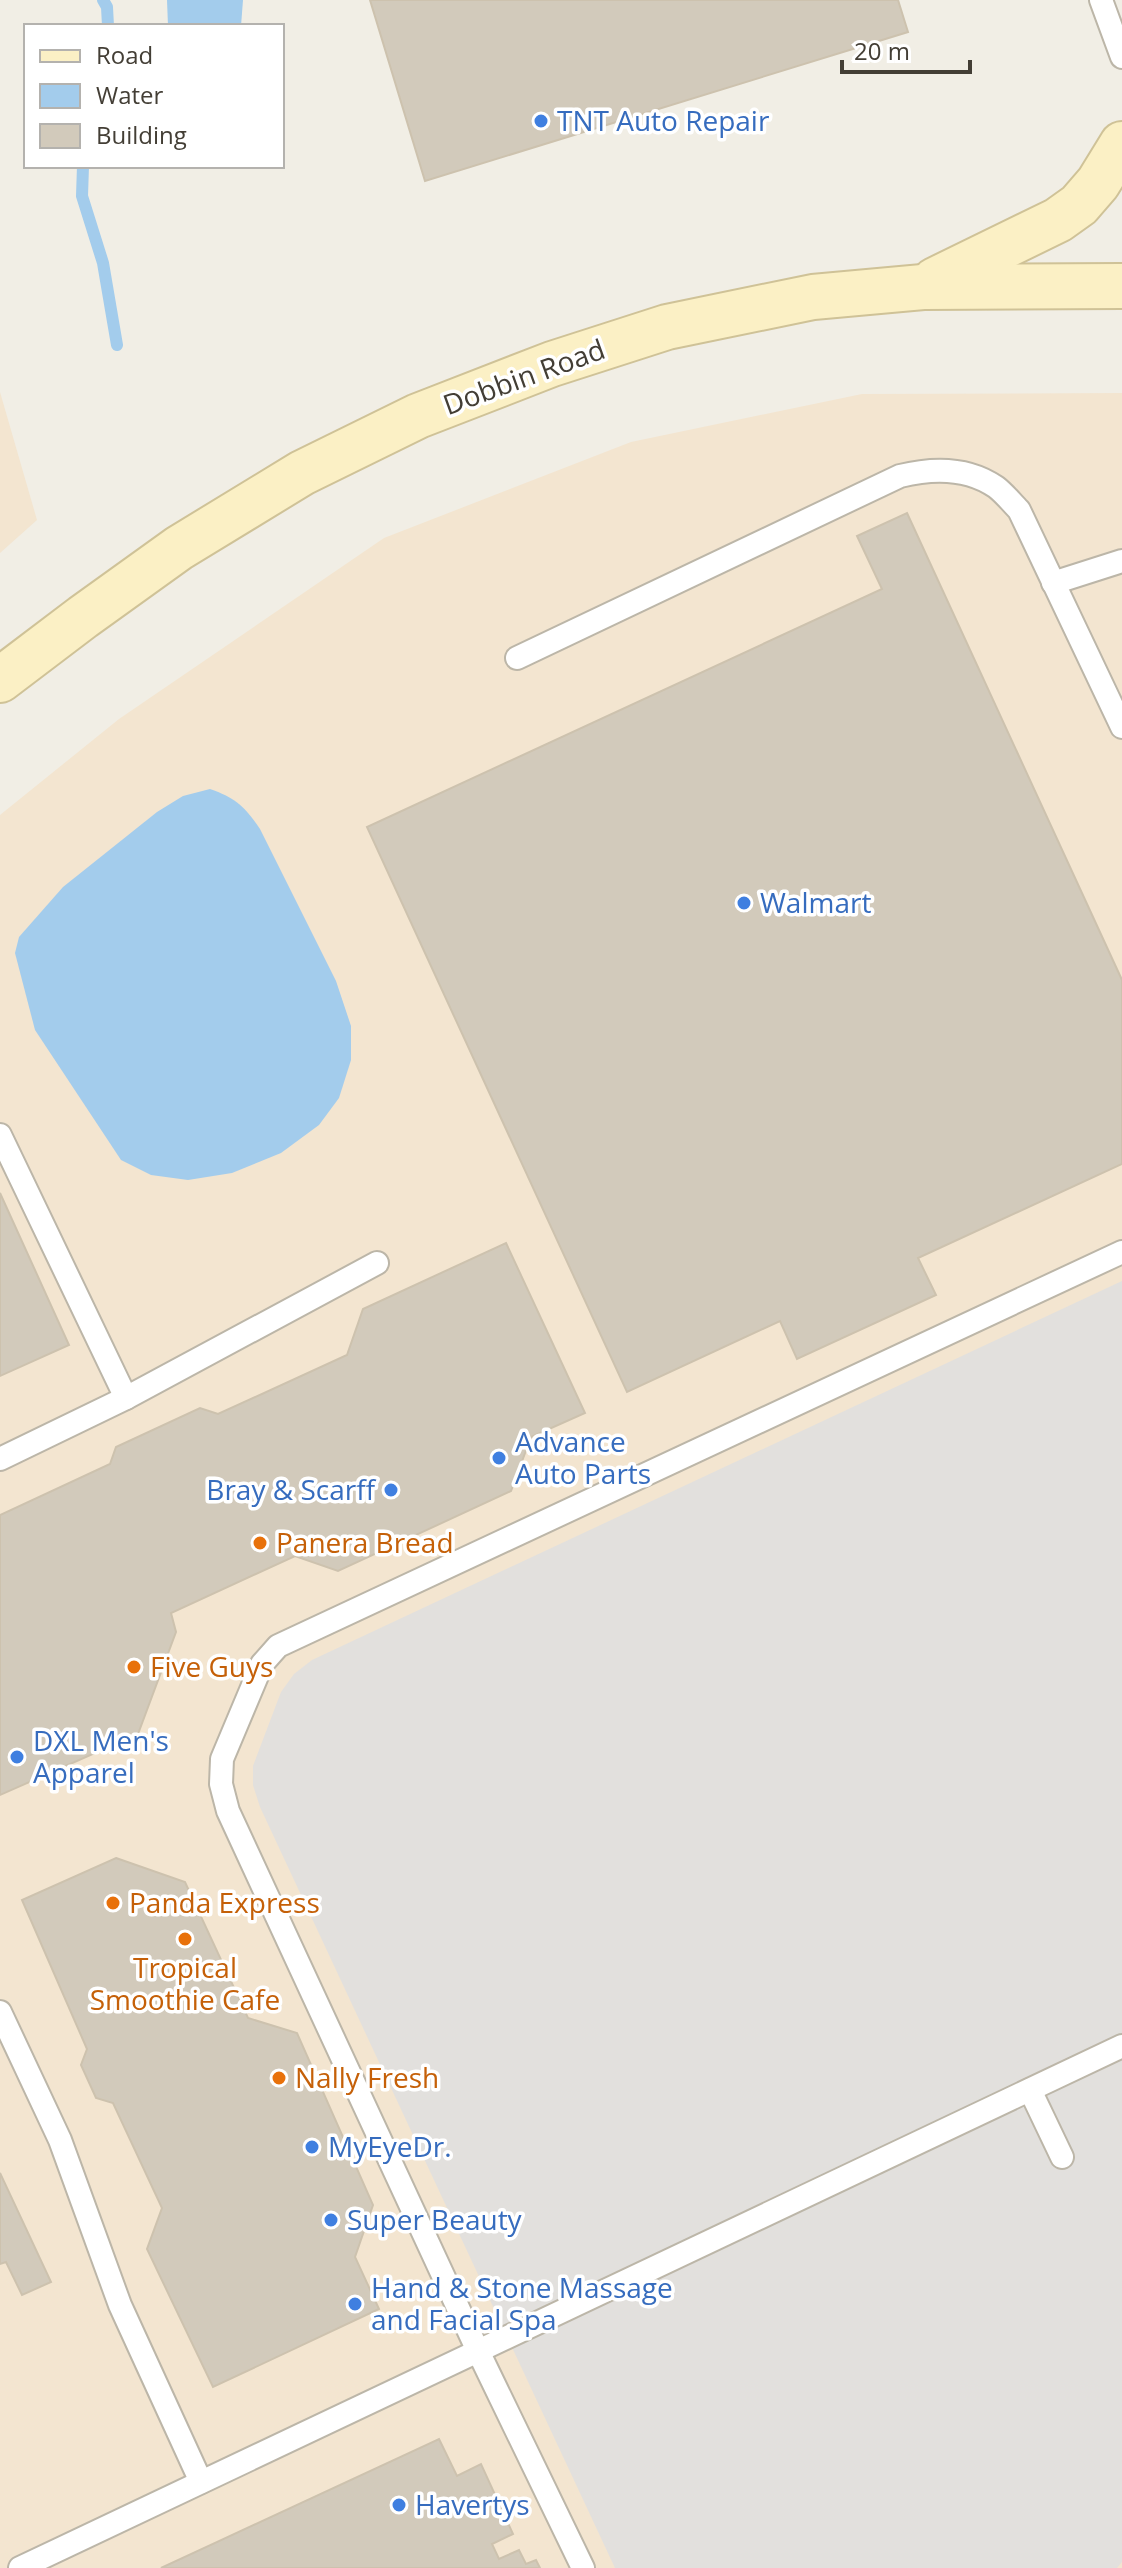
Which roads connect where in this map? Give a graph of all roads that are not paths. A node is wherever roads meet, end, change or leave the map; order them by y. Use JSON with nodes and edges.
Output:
{"nodes":[{"id":1,"x":1101,"y":0,"type":"edge"},
{"id":2,"x":1122,"y":57,"type":"edge"},
{"id":3,"x":1122,"y":144,"type":"edge"},
{"id":4,"x":1122,"y":286,"type":"edge"},
{"id":5,"x":923,"y":287,"type":"junction"},
{"id":6,"x":1122,"y":561,"type":"edge"},
{"id":7,"x":1053,"y":583,"type":"junction"},
{"id":8,"x":517,"y":658,"type":"dead end"},
{"id":9,"x":0,"y":680,"type":"edge"},
{"id":10,"x":1122,"y":727,"type":"edge"},
{"id":11,"x":0,"y":1135,"type":"edge"},
{"id":12,"x":1122,"y":1252,"type":"edge"},
{"id":13,"x":377,"y":1263,"type":"dead end"},
{"id":14,"x":126,"y":1398,"type":"junction"},
{"id":15,"x":0,"y":1459,"type":"edge"},
{"id":16,"x":0,"y":2012,"type":"edge"},
{"id":17,"x":1122,"y":2046,"type":"edge"},
{"id":18,"x":1030,"y":2090,"type":"junction"},
{"id":19,"x":1062,"y":2157,"type":"dead end"},
{"id":20,"x":478,"y":2351,"type":"junction"},
{"id":21,"x":201,"y":2482,"type":"junction"},
{"id":22,"x":20,"y":2568,"type":"edge"},
{"id":23,"x":583,"y":2568,"type":"edge"}],
"edges":[{"from":1,"to":2,"type":"lane"},
{"from":3,"to":5,"type":"street"},
{"from":4,"to":5,"type":"street","name":"Dobbin Road"},
{"from":5,"to":9,"type":"street","name":"Dobbin Road"},
{"from":6,"to":7,"type":"lane"},
{"from":7,"to":8,"type":"lane"},
{"from":7,"to":10,"type":"lane"},
{"from":11,"to":14,"type":"lane"},
{"from":12,"to":20,"type":"lane"},
{"from":13,"to":14,"type":"lane"},
{"from":14,"to":15,"type":"lane"},
{"from":16,"to":21,"type":"lane"},
{"from":17,"to":18,"type":"lane"},
{"from":18,"to":19,"type":"lane"},
{"from":18,"to":20,"type":"lane"},
{"from":20,"to":21,"type":"lane"},
{"from":20,"to":23,"type":"lane"},
{"from":21,"to":22,"type":"lane"}]}
